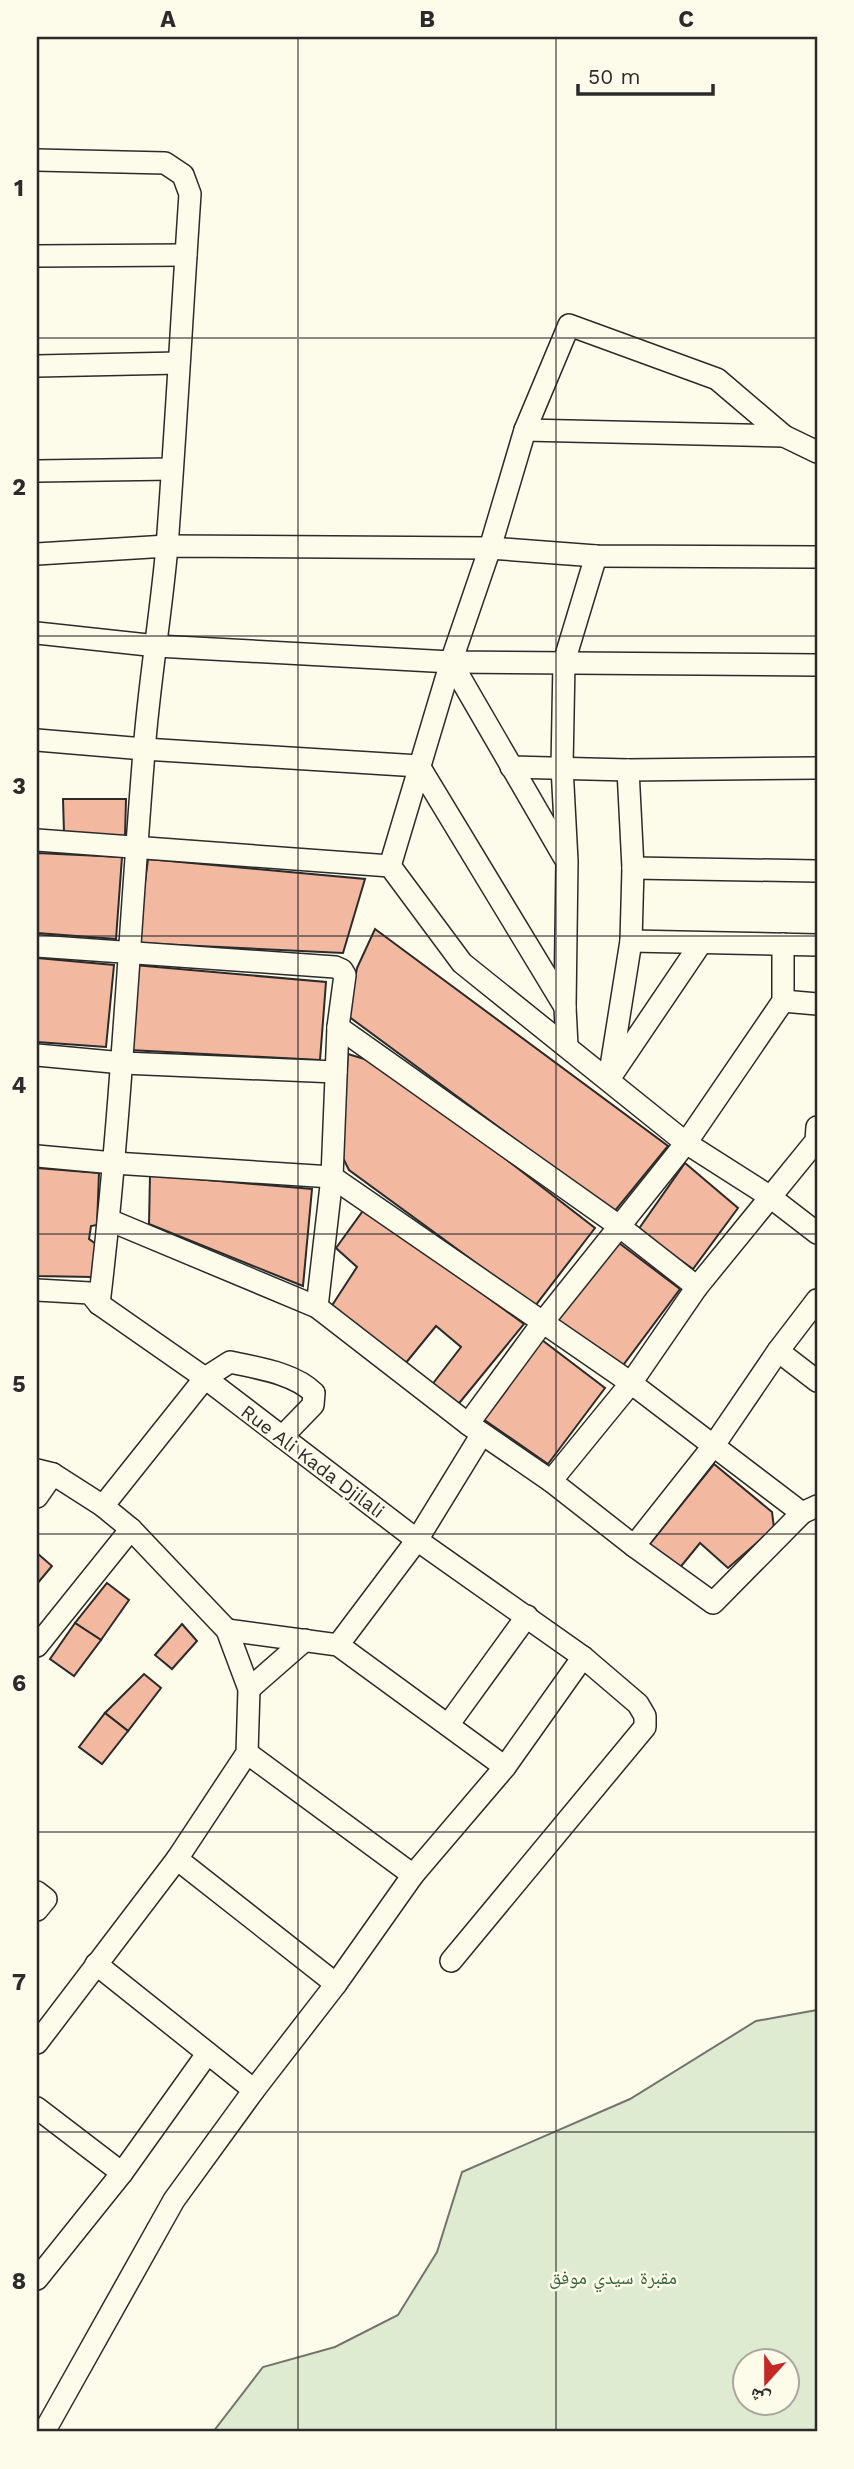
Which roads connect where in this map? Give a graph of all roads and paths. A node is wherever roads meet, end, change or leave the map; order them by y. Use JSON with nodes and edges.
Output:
{"nodes":[{"id":1,"x":37,"y":160,"type":"edge"},
{"id":2,"x":186,"y":255,"type":"junction"},
{"id":3,"x":37,"y":256,"type":"edge"},
{"id":4,"x":179,"y":363,"type":"junction"},
{"id":5,"x":37,"y":366,"type":"edge"},
{"id":6,"x":526,"y":430,"type":"junction"},
{"id":7,"x":784,"y":436,"type":"junction"},
{"id":8,"x":817,"y":452,"type":"edge"},
{"id":9,"x":172,"y":469,"type":"junction"},
{"id":10,"x":37,"y":471,"type":"edge"},
{"id":11,"x":167,"y":547,"type":"junction"},
{"id":12,"x":490,"y":548,"type":"junction"},
{"id":13,"x":37,"y":554,"type":"edge"},
{"id":14,"x":596,"y":556,"type":"junction"},
{"id":15,"x":817,"y":557,"type":"edge"},
{"id":16,"x":37,"y":633,"type":"edge"},
{"id":17,"x":157,"y":646,"type":"junction"},
{"id":18,"x":451,"y":662,"type":"junction"},
{"id":19,"x":564,"y":662,"type":"junction"},
{"id":20,"x":817,"y":665,"type":"edge"},
{"id":21,"x":37,"y":740,"type":"edge"},
{"id":22,"x":144,"y":749,"type":"junction"},
{"id":23,"x":419,"y":766,"type":"junction"},
{"id":24,"x":511,"y":767,"type":"junction"},
{"id":25,"x":562,"y":767,"type":"junction"},
{"id":26,"x":817,"y":768,"type":"edge"},
{"id":27,"x":628,"y":770,"type":"junction"},
{"id":28,"x":37,"y":840,"type":"edge"},
{"id":29,"x":138,"y":848,"type":"junction"},
{"id":30,"x":567,"y":861,"type":"junction"},
{"id":31,"x":390,"y":866,"type":"junction"},
{"id":32,"x":633,"y":868,"type":"junction"},
{"id":33,"x":817,"y":871,"type":"edge"},
{"id":34,"x":631,"y":941,"type":"junction"},
{"id":35,"x":701,"y":943,"type":"junction"},
{"id":36,"x":783,"y":944,"type":"junction"},
{"id":37,"x":817,"y":945,"type":"edge"},
{"id":38,"x":37,"y":946,"type":"edge"},
{"id":39,"x":129,"y":954,"type":"junction"},
{"id":40,"x":783,"y":1001,"type":"junction"},
{"id":41,"x":817,"y":1004,"type":"edge"},
{"id":42,"x":565,"y":1007,"type":"junction"},
{"id":43,"x":338,"y":1027,"type":"junction"},
{"id":44,"x":567,"y":1046,"type":"junction"},
{"id":45,"x":37,"y":1055,"type":"edge"},
{"id":46,"x":123,"y":1063,"type":"junction"},
{"id":47,"x":336,"y":1072,"type":"junction"},
{"id":48,"x":609,"y":1079,"type":"junction"},
{"id":49,"x":817,"y":1136,"type":"edge"},
{"id":50,"x":686,"y":1143,"type":"junction"},
{"id":51,"x":37,"y":1156,"type":"edge"},
{"id":52,"x":114,"y":1163,"type":"junction"},
{"id":53,"x":332,"y":1177,"type":"junction"},
{"id":54,"x":769,"y":1196,"type":"junction"},
{"id":55,"x":109,"y":1220,"type":"junction"},
{"id":56,"x":618,"y":1226,"type":"junction"},
{"id":57,"x":817,"y":1233,"type":"edge"},
{"id":58,"x":697,"y":1287,"type":"junction"},
{"id":59,"x":37,"y":1290,"type":"edge"},
{"id":60,"x":817,"y":1300,"type":"edge"},
{"id":61,"x":99,"y":1304,"type":"junction"},
{"id":62,"x":317,"y":1307,"type":"junction"},
{"id":63,"x":542,"y":1322,"type":"junction"},
{"id":64,"x":778,"y":1351,"type":"junction"},
{"id":65,"x":205,"y":1378,"type":"junction"},
{"id":66,"x":817,"y":1381,"type":"edge"},
{"id":67,"x":631,"y":1383,"type":"junction"},
{"id":68,"x":475,"y":1429,"type":"junction"},
{"id":69,"x":282,"y":1437,"type":"junction"},
{"id":70,"x":715,"y":1445,"type":"junction"},
{"id":71,"x":45,"y":1472,"type":"edge"},
{"id":72,"x":551,"y":1480,"type":"junction"},
{"id":73,"x":37,"y":1497,"type":"edge"},
{"id":74,"x":103,"y":1506,"type":"junction"},
{"id":75,"x":810,"y":1509,"type":"edge"},
{"id":76,"x":131,"y":1528,"type":"junction"},
{"id":77,"x":417,"y":1540,"type":"junction"},
{"id":78,"x":634,"y":1546,"type":"junction"},
{"id":79,"x":527,"y":1616,"type":"junction"},
{"id":80,"x":228,"y":1630,"type":"junction"},
{"id":81,"x":305,"y":1640,"type":"junction"},
{"id":82,"x":338,"y":1645,"type":"junction"},
{"id":83,"x":37,"y":1646,"type":"edge"},
{"id":84,"x":583,"y":1657,"type":"junction"},
{"id":85,"x":249,"y":1689,"type":"junction"},
{"id":86,"x":448,"y":1725,"type":"junction"},
{"id":87,"x":247,"y":1753,"type":"junction"},
{"id":88,"x":505,"y":1767,"type":"junction"},
{"id":89,"x":177,"y":1859,"type":"junction"},
{"id":90,"x":413,"y":1875,"type":"junction"},
{"id":91,"x":37,"y":1892,"type":"edge"},
{"id":92,"x":37,"y":1910,"type":"edge"},
{"id":93,"x":451,"y":1961,"type":"dead end"},
{"id":94,"x":96,"y":1964,"type":"junction"},
{"id":95,"x":336,"y":1984,"type":"junction"},
{"id":96,"x":37,"y":2043,"type":"edge"},
{"id":97,"x":207,"y":2054,"type":"junction"},
{"id":98,"x":254,"y":2090,"type":"junction"},
{"id":99,"x":37,"y":2108,"type":"edge"},
{"id":100,"x":122,"y":2173,"type":"junction"},
{"id":101,"x":37,"y":2279,"type":"edge"},
{"id":102,"x":44,"y":2432,"type":"edge"}],
"edges":[{"from":1,"to":2,"type":"street"},
{"from":2,"to":3,"type":"street"},
{"from":2,"to":4,"type":"street"},
{"from":4,"to":5,"type":"street"},
{"from":4,"to":9,"type":"street"},
{"from":6,"to":7,"type":"street"},
{"from":6,"to":7,"type":"street"},
{"from":6,"to":12,"type":"street"},
{"from":7,"to":8,"type":"street"},
{"from":9,"to":10,"type":"street"},
{"from":9,"to":11,"type":"street"},
{"from":11,"to":12,"type":"street"},
{"from":11,"to":13,"type":"street"},
{"from":11,"to":17,"type":"street"},
{"from":12,"to":14,"type":"street"},
{"from":12,"to":18,"type":"street"},
{"from":14,"to":15,"type":"street"},
{"from":14,"to":19,"type":"street"},
{"from":16,"to":17,"type":"street"},
{"from":17,"to":18,"type":"street"},
{"from":17,"to":22,"type":"street"},
{"from":18,"to":19,"type":"street"},
{"from":18,"to":23,"type":"street"},
{"from":18,"to":24,"type":"street"},
{"from":19,"to":20,"type":"street"},
{"from":19,"to":25,"type":"street"},
{"from":21,"to":22,"type":"street"},
{"from":22,"to":23,"type":"street"},
{"from":22,"to":29,"type":"street"},
{"from":23,"to":31,"type":"street"},
{"from":23,"to":42,"type":"street"},
{"from":24,"to":25,"type":"street"},
{"from":24,"to":30,"type":"street"},
{"from":25,"to":27,"type":"street"},
{"from":25,"to":30,"type":"street"},
{"from":26,"to":27,"type":"street"},
{"from":27,"to":32,"type":"street"},
{"from":28,"to":29,"type":"street"},
{"from":29,"to":31,"type":"street"},
{"from":29,"to":39,"type":"street"},
{"from":30,"to":42,"type":"street"},
{"from":31,"to":44,"type":"street"},
{"from":32,"to":33,"type":"street"},
{"from":32,"to":34,"type":"street"},
{"from":34,"to":35,"type":"street"},
{"from":34,"to":48,"type":"street"},
{"from":35,"to":36,"type":"street"},
{"from":35,"to":48,"type":"street"},
{"from":36,"to":37,"type":"street"},
{"from":36,"to":40,"type":"street"},
{"from":38,"to":39,"type":"street"},
{"from":39,"to":43,"type":"street"},
{"from":39,"to":46,"type":"street"},
{"from":40,"to":41,"type":"street"},
{"from":40,"to":50,"type":"street"},
{"from":42,"to":44,"type":"street"},
{"from":43,"to":47,"type":"street"},
{"from":43,"to":56,"type":"street"},
{"from":44,"to":48,"type":"street"},
{"from":45,"to":46,"type":"street"},
{"from":46,"to":47,"type":"street"},
{"from":46,"to":52,"type":"street"},
{"from":47,"to":53,"type":"street"},
{"from":48,"to":50,"type":"street"},
{"from":49,"to":54,"type":"street"},
{"from":50,"to":54,"type":"street"},
{"from":50,"to":56,"type":"street"},
{"from":51,"to":52,"type":"street"},
{"from":52,"to":53,"type":"street"},
{"from":52,"to":55,"type":"street"},
{"from":53,"to":62,"type":"street"},
{"from":53,"to":63,"type":"street"},
{"from":54,"to":57,"type":"street"},
{"from":54,"to":58,"type":"street"},
{"from":55,"to":61,"type":"street"},
{"from":55,"to":62,"type":"street"},
{"from":56,"to":58,"type":"street"},
{"from":56,"to":63,"type":"street"},
{"from":58,"to":67,"type":"street"},
{"from":59,"to":61,"type":"street","name":"Rue Ali Kada Djilali"},
{"from":60,"to":64,"type":"street"},
{"from":61,"to":65,"type":"street","name":"Rue Ali Kada Djilali"},
{"from":62,"to":68,"type":"street"},
{"from":63,"to":67,"type":"street"},
{"from":63,"to":68,"type":"street"},
{"from":64,"to":66,"type":"street"},
{"from":64,"to":70,"type":"street"},
{"from":65,"to":69,"type":"street","name":"Rue Ali Kada Djilali"},
{"from":65,"to":69,"type":"street"},
{"from":65,"to":74,"type":"street"},
{"from":67,"to":70,"type":"street"},
{"from":67,"to":72,"type":"street"},
{"from":68,"to":72,"type":"street"},
{"from":68,"to":77,"type":"street"},
{"from":69,"to":77,"type":"street","name":"Rue Ali Kada Djilali"},
{"from":70,"to":75,"type":"street"},
{"from":70,"to":78,"type":"street"},
{"from":71,"to":73,"type":"street"},
{"from":71,"to":74,"type":"street"},
{"from":72,"to":78,"type":"street"},
{"from":74,"to":76,"type":"street"},
{"from":75,"to":78,"type":"street"},
{"from":76,"to":80,"type":"street"},
{"from":76,"to":83,"type":"street"},
{"from":77,"to":79,"type":"street","name":"Rue Ali Kada Djilali"},
{"from":77,"to":82,"type":"street"},
{"from":79,"to":84,"type":"street","name":"Rue Ali Kada Djilali"},
{"from":79,"to":86,"type":"street"},
{"from":80,"to":81,"type":"street"},
{"from":80,"to":85,"type":"street"},
{"from":81,"to":82,"type":"street"},
{"from":81,"to":85,"type":"street"},
{"from":82,"to":86,"type":"street"},
{"from":84,"to":88,"type":"street"},
{"from":84,"to":93,"type":"street","name":"Rue Ali Kada Djilali"},
{"from":85,"to":87,"type":"street"},
{"from":86,"to":88,"type":"street"},
{"from":87,"to":89,"type":"street"},
{"from":87,"to":90,"type":"street"},
{"from":88,"to":90,"type":"street"},
{"from":89,"to":94,"type":"street"},
{"from":89,"to":95,"type":"street"},
{"from":90,"to":95,"type":"street"},
{"from":91,"to":92,"type":"street"},
{"from":94,"to":96,"type":"street"},
{"from":94,"to":97,"type":"street"},
{"from":95,"to":98,"type":"street"},
{"from":97,"to":98,"type":"street"},
{"from":97,"to":100,"type":"street"},
{"from":98,"to":102,"type":"street"},
{"from":99,"to":100,"type":"street"},
{"from":100,"to":101,"type":"street"}]}
